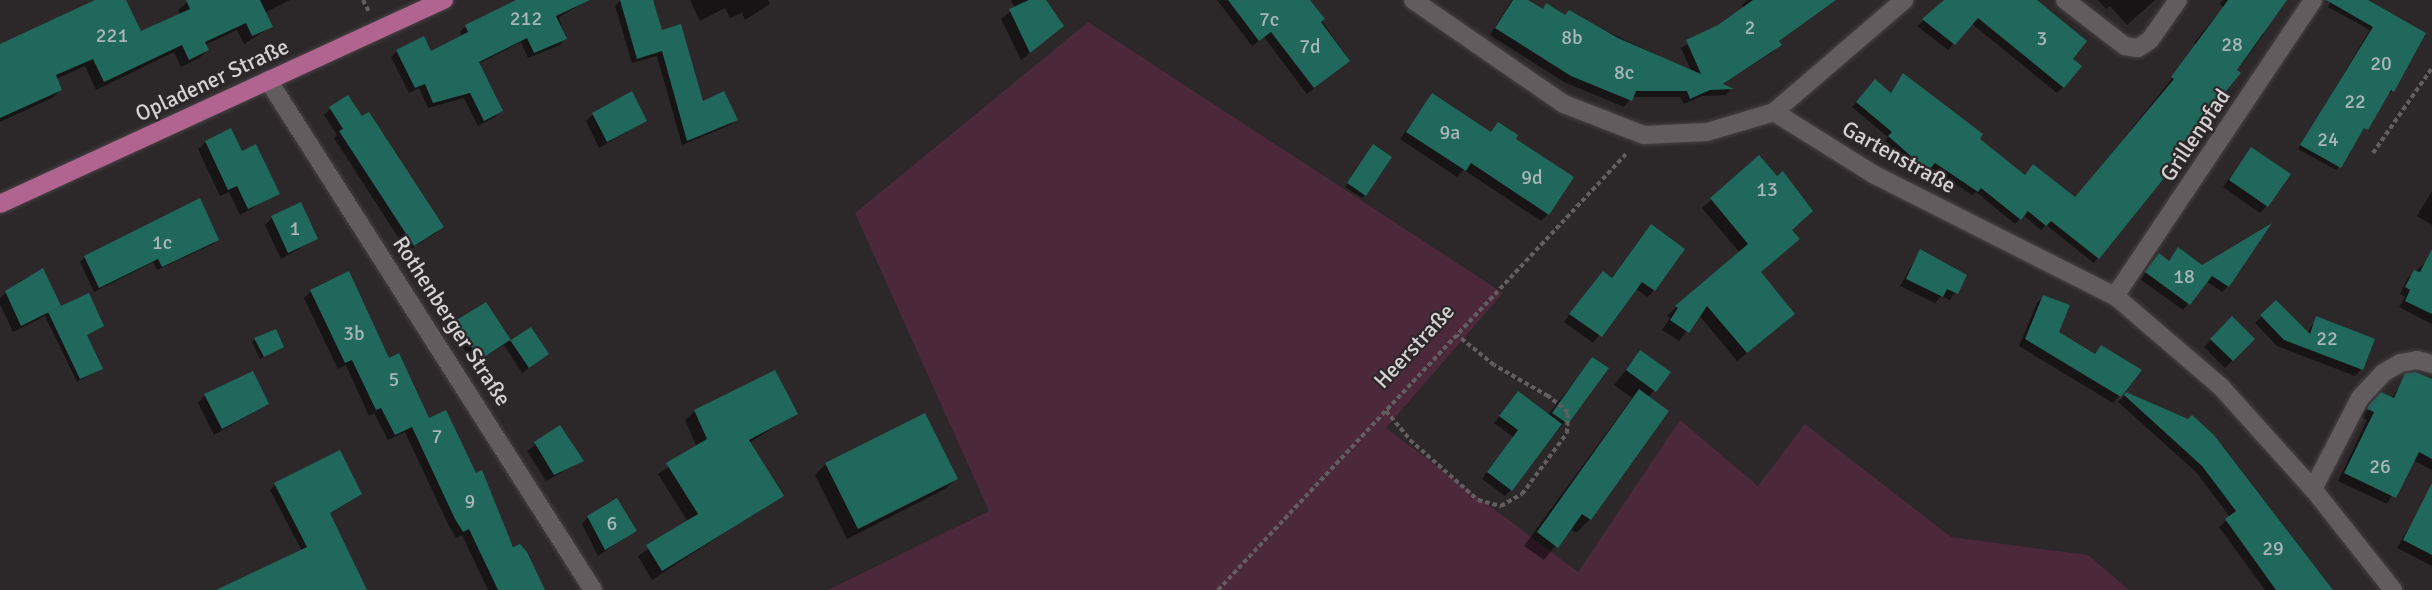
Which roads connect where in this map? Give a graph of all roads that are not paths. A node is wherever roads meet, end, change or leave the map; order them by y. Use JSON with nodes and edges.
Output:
{"nodes":[{"id":1,"x":444,"y":0,"type":"edge"},
{"id":2,"x":1413,"y":0,"type":"edge"},
{"id":3,"x":1904,"y":0,"type":"edge"},
{"id":4,"x":2065,"y":0,"type":"edge"},
{"id":5,"x":2178,"y":0,"type":"edge"},
{"id":6,"x":2313,"y":0,"type":"edge"},
{"id":7,"x":268,"y":80,"type":"junction"},
{"id":8,"x":1774,"y":112,"type":"junction"},
{"id":9,"x":0,"y":204,"type":"edge"},
{"id":10,"x":2115,"y":296,"type":"junction"},
{"id":11,"x":2432,"y":364,"type":"edge"},
{"id":12,"x":2313,"y":489,"type":"junction"},
{"id":13,"x":593,"y":590,"type":"edge"},
{"id":14,"x":2393,"y":590,"type":"edge"}],
"edges":[{"from":1,"to":7,"type":"main road","name":"Opladener Straße"},
{"from":2,"to":8,"type":"street"},
{"from":3,"to":8,"type":"street"},
{"from":4,"to":5,"type":"street"},
{"from":6,"to":10,"type":"street","name":"Grillenpfad"},
{"from":7,"to":9,"type":"main road","name":"Opladener Straße"},
{"from":7,"to":13,"type":"street","name":"Rothenberger Straße"},
{"from":8,"to":10,"type":"street","name":"Gartenstraße"},
{"from":10,"to":12,"type":"street","name":"Gartenstraße"},
{"from":11,"to":12,"type":"street"},
{"from":12,"to":14,"type":"street","name":"Gartenstraße"}]}
